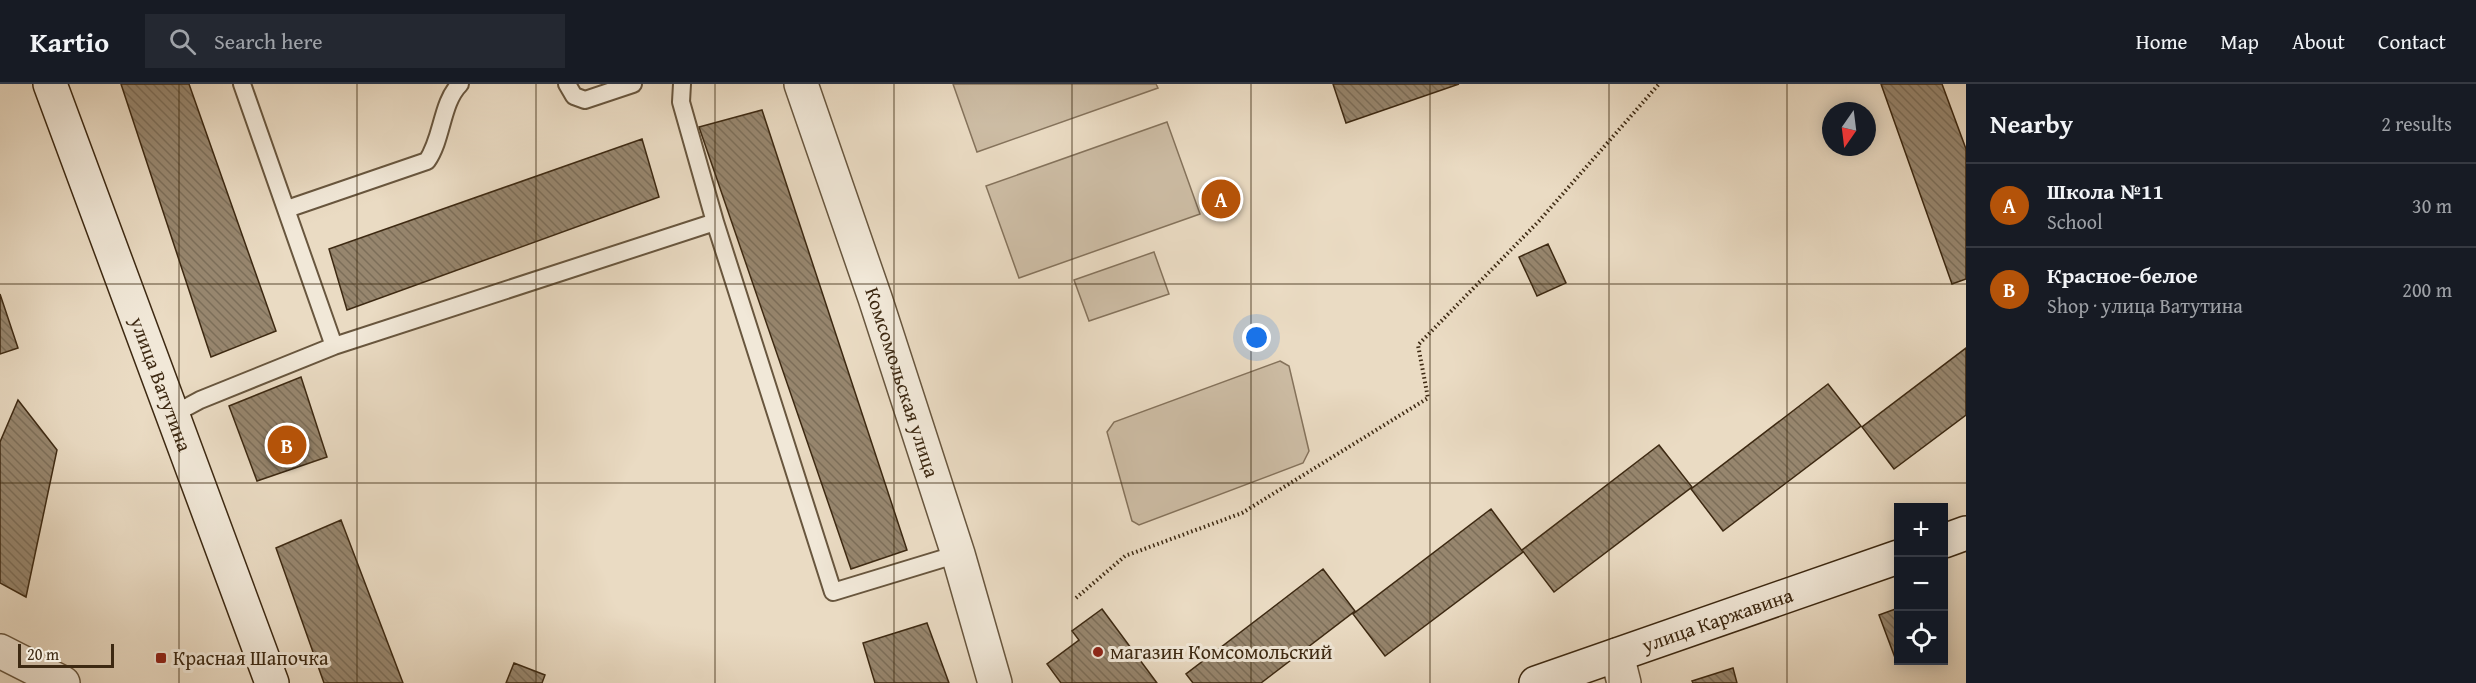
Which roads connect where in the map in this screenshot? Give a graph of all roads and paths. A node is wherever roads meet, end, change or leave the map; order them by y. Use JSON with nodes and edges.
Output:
{"nodes":[{"id":1,"x":50,"y":84,"type":"edge"},
{"id":2,"x":242,"y":84,"type":"edge"},
{"id":3,"x":460,"y":84,"type":"edge"},
{"id":4,"x":567,"y":84,"type":"edge"},
{"id":5,"x":633,"y":84,"type":"edge"},
{"id":6,"x":682,"y":84,"type":"edge"},
{"id":7,"x":801,"y":84,"type":"edge"},
{"id":8,"x":1659,"y":84,"type":"edge"},
{"id":9,"x":286,"y":209,"type":"junction"},
{"id":10,"x":715,"y":222,"type":"junction"},
{"id":11,"x":334,"y":346,"type":"junction"},
{"id":12,"x":174,"y":414,"type":"junction"},
{"id":13,"x":1966,"y":534,"type":"edge"},
{"id":14,"x":1948,"y":540,"type":"edge"},
{"id":15,"x":958,"y":554,"type":"junction"},
{"id":16,"x":1894,"y":559,"type":"edge"},
{"id":17,"x":1076,"y":598,"type":"dead end"},
{"id":18,"x":0,"y":651,"type":"edge"},
{"id":19,"x":1620,"y":669,"type":"edge"},
{"id":20,"x":63,"y":683,"type":"edge"},
{"id":21,"x":272,"y":683,"type":"edge"},
{"id":22,"x":995,"y":683,"type":"edge"},
{"id":23,"x":1536,"y":683,"type":"edge"}],
"edges":[{"from":1,"to":12,"type":"street","name":"улица Ватутина"},
{"from":2,"to":9,"type":"lane"},
{"from":3,"to":9,"type":"lane"},
{"from":4,"to":5,"type":"lane"},
{"from":6,"to":10,"type":"lane"},
{"from":7,"to":15,"type":"street","name":"Комсомольская улица"},
{"from":8,"to":17,"type":"path"},
{"from":9,"to":11,"type":"lane"},
{"from":10,"to":11,"type":"lane"},
{"from":10,"to":15,"type":"lane"},
{"from":11,"to":12,"type":"lane"},
{"from":12,"to":21,"type":"street","name":"улица Ватутина"},
{"from":13,"to":14,"type":"street"},
{"from":15,"to":22,"type":"street","name":"Комсомольская улица"},
{"from":16,"to":19,"type":"street","name":"улица Каржавина"},
{"from":18,"to":20,"type":"street"},
{"from":19,"to":23,"type":"street","name":"улица Каржавина"}]}
